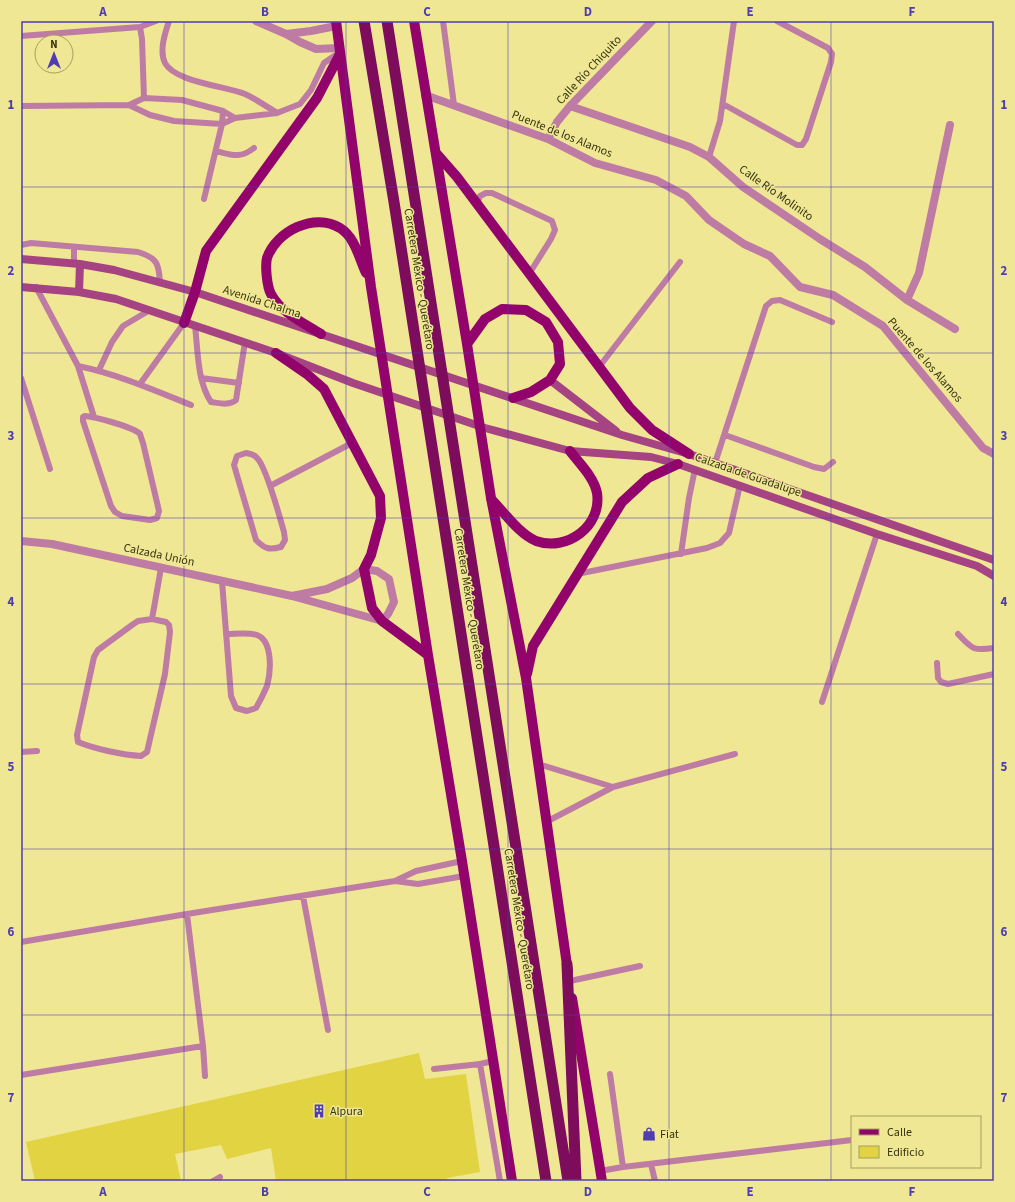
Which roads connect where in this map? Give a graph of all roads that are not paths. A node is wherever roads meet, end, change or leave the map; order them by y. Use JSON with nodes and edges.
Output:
{"nodes":[{"id":1,"x":156,"y":21,"type":"edge"},
{"id":2,"x":169,"y":21,"type":"edge"},
{"id":3,"x":256,"y":21,"type":"edge"},
{"id":4,"x":364,"y":21,"type":"edge"},
{"id":5,"x":387,"y":21,"type":"edge"},
{"id":6,"x":414,"y":21,"type":"edge"},
{"id":7,"x":443,"y":21,"type":"edge"},
{"id":8,"x":652,"y":21,"type":"edge"},
{"id":9,"x":734,"y":21,"type":"edge"},
{"id":10,"x":777,"y":21,"type":"edge"},
{"id":11,"x":336,"y":23,"type":"edge"},
{"id":12,"x":140,"y":28,"type":"junction"},
{"id":13,"x":286,"y":34,"type":"junction"},
{"id":14,"x":21,"y":36,"type":"edge"},
{"id":15,"x":340,"y":51,"type":"junction"},
{"id":16,"x":425,"y":95,"type":"junction"},
{"id":17,"x":144,"y":98,"type":"junction"},
{"id":18,"x":129,"y":104,"type":"junction"},
{"id":19,"x":723,"y":104,"type":"junction"},
{"id":20,"x":454,"y":105,"type":"junction"},
{"id":21,"x":21,"y":106,"type":"edge"},
{"id":22,"x":570,"y":106,"type":"junction"},
{"id":23,"x":224,"y":111,"type":"junction"},
{"id":24,"x":277,"y":112,"type":"junction"},
{"id":25,"x":235,"y":118,"type":"junction"},
{"id":26,"x":222,"y":124,"type":"junction"},
{"id":27,"x":950,"y":125,"type":"dead end"},
{"id":28,"x":548,"y":139,"type":"junction"},
{"id":29,"x":254,"y":148,"type":"dead end"},
{"id":30,"x":216,"y":151,"type":"junction"},
{"id":31,"x":436,"y":153,"type":"junction"},
{"id":32,"x":709,"y":157,"type":"junction"},
{"id":33,"x":204,"y":199,"type":"dead end"},
{"id":34,"x":477,"y":204,"type":"junction"},
{"id":35,"x":21,"y":245,"type":"edge"},
{"id":36,"x":74,"y":247,"type":"junction"},
{"id":37,"x":21,"y":259,"type":"edge"},
{"id":38,"x":680,"y":262,"type":"dead end"},
{"id":39,"x":77,"y":264,"type":"junction"},
{"id":40,"x":530,"y":274,"type":"junction"},
{"id":41,"x":160,"y":283,"type":"junction"},
{"id":42,"x":21,"y":287,"type":"edge"},
{"id":43,"x":36,"y":287,"type":"junction"},
{"id":44,"x":371,"y":287,"type":"junction"},
{"id":45,"x":79,"y":292,"type":"junction"},
{"id":46,"x":195,"y":292,"type":"junction"},
{"id":47,"x":907,"y":300,"type":"junction"},
{"id":48,"x":150,"y":310,"type":"junction"},
{"id":49,"x":832,"y":322,"type":"dead end"},
{"id":50,"x":184,"y":323,"type":"junction"},
{"id":51,"x":195,"y":326,"type":"junction"},
{"id":52,"x":954,"y":329,"type":"dead end"},
{"id":53,"x":321,"y":334,"type":"junction"},
{"id":54,"x":245,"y":342,"type":"junction"},
{"id":55,"x":467,"y":344,"type":"junction"},
{"id":56,"x":276,"y":353,"type":"junction"},
{"id":57,"x":78,"y":366,"type":"junction"},
{"id":58,"x":599,"y":366,"type":"junction"},
{"id":59,"x":99,"y":370,"type":"junction"},
{"id":60,"x":21,"y":378,"type":"edge"},
{"id":61,"x":201,"y":378,"type":"junction"},
{"id":62,"x":550,"y":380,"type":"junction"},
{"id":63,"x":239,"y":383,"type":"junction"},
{"id":64,"x":140,"y":384,"type":"junction"},
{"id":65,"x":489,"y":391,"type":"joint"},
{"id":66,"x":512,"y":398,"type":"junction"},
{"id":67,"x":191,"y":405,"type":"dead end"},
{"id":68,"x":94,"y":417,"type":"junction"},
{"id":69,"x":622,"y":435,"type":"junction"},
{"id":70,"x":725,"y":435,"type":"junction"},
{"id":71,"x":352,"y":443,"type":"junction"},
{"id":72,"x":570,"y":451,"type":"junction"},
{"id":73,"x":689,"y":454,"type":"junction"},
{"id":74,"x":994,"y":454,"type":"edge"},
{"id":75,"x":833,"y":462,"type":"dead end"},
{"id":76,"x":715,"y":463,"type":"junction"},
{"id":77,"x":678,"y":464,"type":"junction"},
{"id":78,"x":50,"y":470,"type":"dead end"},
{"id":79,"x":696,"y":470,"type":"junction"},
{"id":80,"x":740,"y":485,"type":"junction"},
{"id":81,"x":270,"y":486,"type":"junction"},
{"id":82,"x":491,"y":498,"type":"junction"},
{"id":83,"x":877,"y":534,"type":"junction"},
{"id":84,"x":21,"y":541,"type":"edge"},
{"id":85,"x":681,"y":554,"type":"junction"},
{"id":86,"x":994,"y":560,"type":"edge"},
{"id":87,"x":161,"y":568,"type":"junction"},
{"id":88,"x":364,"y":569,"type":"junction"},
{"id":89,"x":577,"y":574,"type":"junction"},
{"id":90,"x":994,"y":576,"type":"edge"},
{"id":91,"x":222,"y":581,"type":"junction"},
{"id":92,"x":292,"y":596,"type":"junction"},
{"id":93,"x":152,"y":619,"type":"junction"},
{"id":94,"x":382,"y":621,"type":"junction"},
{"id":95,"x":226,"y":634,"type":"junction"},
{"id":96,"x":958,"y":634,"type":"dead end"},
{"id":97,"x":994,"y":648,"type":"edge"},
{"id":98,"x":428,"y":655,"type":"junction"},
{"id":99,"x":937,"y":663,"type":"dead end"},
{"id":100,"x":994,"y":674,"type":"edge"},
{"id":101,"x":526,"y":678,"type":"junction"},
{"id":102,"x":822,"y":702,"type":"dead end"},
{"id":103,"x":37,"y":751,"type":"dead end"},
{"id":104,"x":21,"y":752,"type":"edge"},
{"id":105,"x":735,"y":754,"type":"dead end"},
{"id":106,"x":538,"y":764,"type":"junction"},
{"id":107,"x":613,"y":787,"type":"junction"},
{"id":108,"x":546,"y":822,"type":"junction"},
{"id":109,"x":462,"y":861,"type":"junction"},
{"id":110,"x":464,"y":876,"type":"junction"},
{"id":111,"x":395,"y":881,"type":"junction"},
{"id":112,"x":303,"y":896,"type":"junction"},
{"id":113,"x":187,"y":914,"type":"junction"},
{"id":114,"x":21,"y":942,"type":"edge"},
{"id":115,"x":567,"y":964,"type":"junction"},
{"id":116,"x":640,"y":966,"type":"dead end"},
{"id":117,"x":570,"y":981,"type":"junction"},
{"id":118,"x":328,"y":1030,"type":"dead end"},
{"id":119,"x":203,"y":1046,"type":"junction"},
{"id":120,"x":493,"y":1061,"type":"junction"},
{"id":121,"x":480,"y":1064,"type":"junction"},
{"id":122,"x":434,"y":1069,"type":"dead end"},
{"id":123,"x":610,"y":1074,"type":"dead end"},
{"id":124,"x":21,"y":1075,"type":"edge"},
{"id":125,"x":205,"y":1076,"type":"dead end"},
{"id":126,"x":851,"y":1140,"type":"edge"},
{"id":127,"x":651,"y":1164,"type":"junction"},
{"id":128,"x":623,"y":1167,"type":"junction"},
{"id":129,"x":601,"y":1176,"type":"edge"},
{"id":130,"x":220,"y":1177,"type":"dead end"},
{"id":131,"x":213,"y":1181,"type":"edge"},
{"id":132,"x":500,"y":1181,"type":"edge"},
{"id":133,"x":512,"y":1181,"type":"edge"},
{"id":134,"x":546,"y":1181,"type":"edge"},
{"id":135,"x":568,"y":1181,"type":"edge"},
{"id":136,"x":576,"y":1181,"type":"edge"},
{"id":137,"x":655,"y":1181,"type":"edge"}],
"edges":[{"from":1,"to":12,"type":"lane"},
{"from":2,"to":24,"type":"lane"},
{"from":3,"to":13,"type":"street"},
{"from":4,"to":134,"type":"highway","name":"Carretera México - Querétaro"},
{"from":5,"to":135,"type":"highway","name":"Carretera México - Querétaro"},
{"from":6,"to":16,"type":"main road"},
{"from":7,"to":20,"type":"lane"},
{"from":8,"to":22,"type":"street","name":"Calle Río Chiquito"},
{"from":9,"to":19,"type":"lane"},
{"from":10,"to":19,"type":"lane"},
{"from":11,"to":13,"type":"street"},
{"from":11,"to":15,"type":"main road"},
{"from":12,"to":14,"type":"lane"},
{"from":12,"to":17,"type":"lane"},
{"from":13,"to":15,"type":"street"},
{"from":15,"to":24,"type":"lane"},
{"from":15,"to":44,"type":"main road"},
{"from":15,"to":46,"type":"main road"},
{"from":16,"to":20,"type":"street","name":"Puente de los Alamos"},
{"from":16,"to":31,"type":"main road"},
{"from":17,"to":18,"type":"lane"},
{"from":17,"to":23,"type":"lane"},
{"from":18,"to":21,"type":"lane"},
{"from":18,"to":26,"type":"lane"},
{"from":19,"to":32,"type":"lane"},
{"from":20,"to":28,"type":"street","name":"Puente de los Alamos"},
{"from":22,"to":28,"type":"street","name":"Calle Río Chiquito"},
{"from":22,"to":32,"type":"street","name":"Calle Río Molinito"},
{"from":23,"to":25,"type":"lane"},
{"from":23,"to":26,"type":"lane"},
{"from":24,"to":25,"type":"lane"},
{"from":25,"to":26,"type":"lane"},
{"from":26,"to":30,"type":"lane"},
{"from":27,"to":47,"type":"street"},
{"from":28,"to":74,"type":"street","name":"Puente de los Alamos"},
{"from":29,"to":30,"type":"lane"},
{"from":30,"to":33,"type":"lane"},
{"from":31,"to":34,"type":"main road"},
{"from":31,"to":55,"type":"main road"},
{"from":32,"to":47,"type":"street","name":"Calle Río Molinito"},
{"from":34,"to":40,"type":"main road"},
{"from":34,"to":40,"type":"lane"},
{"from":35,"to":36,"type":"lane"},
{"from":36,"to":39,"type":"lane"},
{"from":36,"to":41,"type":"lane"},
{"from":37,"to":39,"type":"main road","name":"Avenida Chalma"},
{"from":38,"to":58,"type":"lane"},
{"from":39,"to":41,"type":"main road","name":"Avenida Chalma"},
{"from":39,"to":45,"type":"main road"},
{"from":40,"to":58,"type":"main road"},
{"from":41,"to":46,"type":"main road","name":"Avenida Chalma"},
{"from":42,"to":43,"type":"main road"},
{"from":43,"to":45,"type":"main road"},
{"from":43,"to":57,"type":"lane"},
{"from":44,"to":53,"type":"main road"},
{"from":44,"to":98,"type":"main road"},
{"from":45,"to":48,"type":"main road"},
{"from":46,"to":50,"type":"main road"},
{"from":46,"to":53,"type":"main road","name":"Avenida Chalma"},
{"from":47,"to":52,"type":"street","name":"Calle Río Molinito"},
{"from":48,"to":50,"type":"main road"},
{"from":48,"to":59,"type":"lane"},
{"from":49,"to":70,"type":"lane"},
{"from":50,"to":51,"type":"main road"},
{"from":50,"to":64,"type":"lane"},
{"from":51,"to":54,"type":"main road"},
{"from":51,"to":61,"type":"lane"},
{"from":53,"to":65,"type":"main road","name":"Avenida Chalma"},
{"from":54,"to":56,"type":"main road"},
{"from":54,"to":63,"type":"lane"},
{"from":55,"to":62,"type":"main road"},
{"from":55,"to":82,"type":"main road"},
{"from":56,"to":71,"type":"main road"},
{"from":56,"to":72,"type":"main road","name":"Calzada de Guadalupe"},
{"from":57,"to":59,"type":"lane"},
{"from":57,"to":68,"type":"lane"},
{"from":58,"to":73,"type":"main road"},
{"from":59,"to":64,"type":"lane"},
{"from":60,"to":78,"type":"lane"},
{"from":61,"to":63,"type":"lane"},
{"from":61,"to":63,"type":"lane"},
{"from":62,"to":66,"type":"main road"},
{"from":62,"to":69,"type":"main road"},
{"from":64,"to":67,"type":"lane"},
{"from":65,"to":66,"type":"main road","name":"Calzada de Guadalupe"},
{"from":66,"to":69,"type":"main road","name":"Calzada de Guadalupe"},
{"from":68,"to":68,"type":"lane"},
{"from":69,"to":73,"type":"main road","name":"Calzada de Guadalupe"},
{"from":70,"to":75,"type":"lane"},
{"from":70,"to":76,"type":"lane"},
{"from":71,"to":81,"type":"lane"},
{"from":71,"to":88,"type":"main road"},
{"from":72,"to":77,"type":"main road","name":"Calzada de Guadalupe"},
{"from":72,"to":82,"type":"main road"},
{"from":73,"to":76,"type":"main road","name":"Calzada de Guadalupe"},
{"from":76,"to":86,"type":"main road","name":"Calzada de Guadalupe"},
{"from":77,"to":79,"type":"main road","name":"Calzada de Guadalupe"},
{"from":77,"to":89,"type":"main road"},
{"from":79,"to":80,"type":"main road","name":"Calzada de Guadalupe"},
{"from":79,"to":85,"type":"lane"},
{"from":80,"to":83,"type":"main road","name":"Calzada de Guadalupe"},
{"from":80,"to":85,"type":"lane"},
{"from":81,"to":81,"type":"lane"},
{"from":82,"to":101,"type":"main road"},
{"from":83,"to":90,"type":"main road","name":"Calzada de Guadalupe"},
{"from":83,"to":102,"type":"lane"},
{"from":84,"to":87,"type":"street","name":"Calzada Unión"},
{"from":85,"to":89,"type":"lane"},
{"from":87,"to":91,"type":"street","name":"Calzada Unión"},
{"from":87,"to":93,"type":"lane"},
{"from":88,"to":92,"type":"street","name":"Calzada Unión"},
{"from":88,"to":94,"type":"main road"},
{"from":88,"to":94,"type":"street"},
{"from":89,"to":101,"type":"main road"},
{"from":91,"to":92,"type":"street","name":"Calzada Unión"},
{"from":91,"to":95,"type":"lane"},
{"from":92,"to":94,"type":"street","name":"Calzada Unión"},
{"from":93,"to":93,"type":"lane"},
{"from":94,"to":98,"type":"main road"},
{"from":95,"to":95,"type":"lane"},
{"from":96,"to":97,"type":"lane"},
{"from":98,"to":109,"type":"main road"},
{"from":99,"to":100,"type":"lane"},
{"from":101,"to":106,"type":"main road"},
{"from":103,"to":104,"type":"lane"},
{"from":105,"to":107,"type":"lane"},
{"from":106,"to":107,"type":"lane"},
{"from":106,"to":108,"type":"main road"},
{"from":107,"to":108,"type":"lane"},
{"from":108,"to":115,"type":"main road"},
{"from":109,"to":110,"type":"main road"},
{"from":109,"to":111,"type":"lane"},
{"from":110,"to":111,"type":"lane"},
{"from":110,"to":120,"type":"main road"},
{"from":111,"to":112,"type":"lane"},
{"from":112,"to":113,"type":"lane"},
{"from":112,"to":118,"type":"lane"},
{"from":113,"to":114,"type":"lane"},
{"from":113,"to":119,"type":"lane"},
{"from":115,"to":117,"type":"main road"},
{"from":115,"to":136,"type":"highway"},
{"from":116,"to":117,"type":"lane"},
{"from":117,"to":129,"type":"main road"},
{"from":119,"to":124,"type":"lane"},
{"from":119,"to":125,"type":"lane"},
{"from":120,"to":121,"type":"lane"},
{"from":120,"to":133,"type":"main road"},
{"from":121,"to":122,"type":"lane"},
{"from":121,"to":132,"type":"lane"},
{"from":123,"to":128,"type":"lane"},
{"from":126,"to":127,"type":"lane"},
{"from":127,"to":128,"type":"lane"},
{"from":127,"to":137,"type":"lane"},
{"from":128,"to":129,"type":"lane"},
{"from":130,"to":131,"type":"lane"}]}
